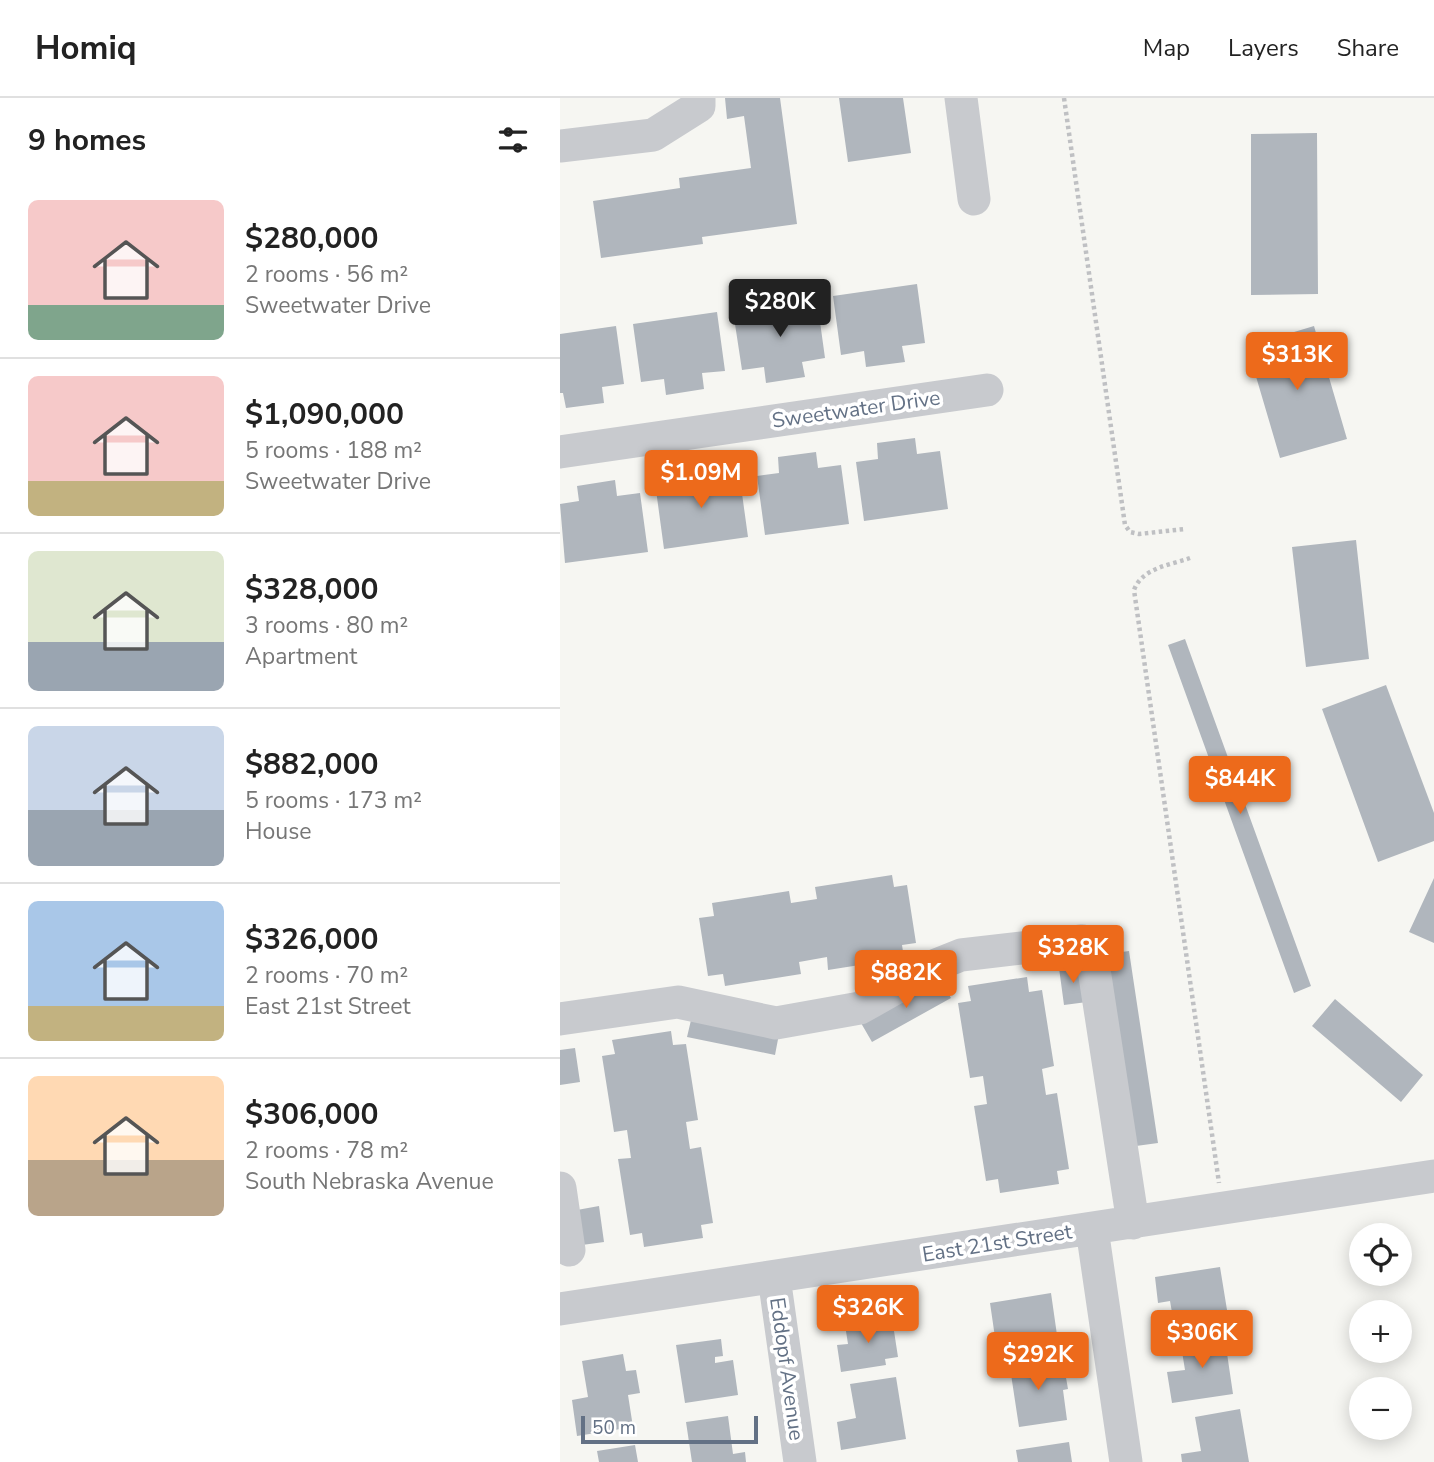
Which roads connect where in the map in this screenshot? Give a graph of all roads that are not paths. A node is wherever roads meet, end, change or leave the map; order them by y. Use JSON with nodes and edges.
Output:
{"nodes":[{"id":1,"x":699,"y":98,"type":"edge"},
{"id":2,"x":961,"y":98,"type":"edge"},
{"id":3,"x":560,"y":146,"type":"edge"},
{"id":4,"x":974,"y":200,"type":"dead end"},
{"id":5,"x":987,"y":390,"type":"dead end"},
{"id":6,"x":560,"y":452,"type":"edge"},
{"id":7,"x":560,"y":1018,"type":"edge"},
{"id":8,"x":1434,"y":1176,"type":"edge"},
{"id":9,"x":560,"y":1188,"type":"edge"},
{"id":10,"x":1133,"y":1223,"type":"junction"},
{"id":11,"x":1092,"y":1229,"type":"junction"},
{"id":12,"x":569,"y":1250,"type":"dead end"},
{"id":13,"x":774,"y":1277,"type":"junction"},
{"id":14,"x":560,"y":1309,"type":"edge"},
{"id":15,"x":800,"y":1462,"type":"edge"},
{"id":16,"x":1126,"y":1462,"type":"edge"}],
"edges":[{"from":1,"to":3,"type":"street"},
{"from":2,"to":4,"type":"street"},
{"from":5,"to":6,"type":"street","name":"Sweetwater Drive"},
{"from":7,"to":10,"type":"street"},
{"from":8,"to":10,"type":"street","name":"East 21st Street"},
{"from":9,"to":12,"type":"street"},
{"from":10,"to":11,"type":"street","name":"East 21st Street"},
{"from":11,"to":13,"type":"street","name":"East 21st Street"},
{"from":11,"to":16,"type":"street"},
{"from":13,"to":14,"type":"street","name":"East 21st Street"},
{"from":13,"to":15,"type":"street","name":"Eddopf Avenue"}]}
